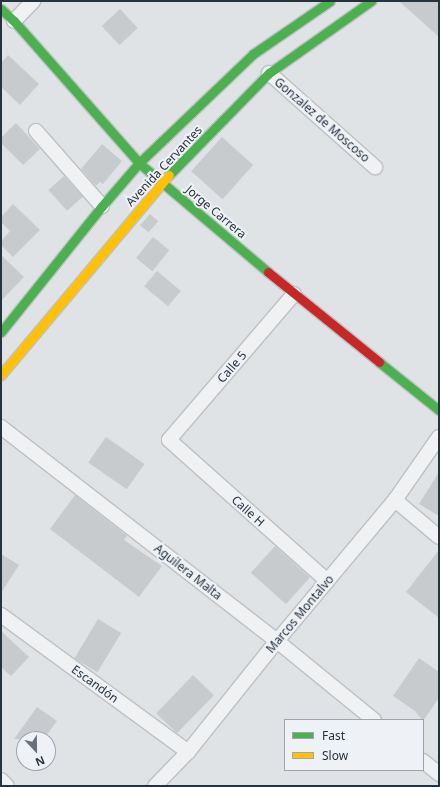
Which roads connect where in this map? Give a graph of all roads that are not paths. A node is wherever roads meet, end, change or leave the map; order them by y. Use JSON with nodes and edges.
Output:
{"nodes":[{"id":1,"x":33,"y":1,"type":"edge"},
{"id":2,"x":330,"y":1,"type":"edge"},
{"id":3,"x":371,"y":1,"type":"edge"},
{"id":4,"x":1,"y":9,"type":"edge"},
{"id":5,"x":14,"y":22,"type":"junction"},
{"id":6,"x":269,"y":74,"type":"junction"},
{"id":7,"x":36,"y":131,"type":"dead end"},
{"id":8,"x":139,"y":164,"type":"junction"},
{"id":9,"x":375,"y":167,"type":"dead end"},
{"id":10,"x":162,"y":182,"type":"junction"},
{"id":11,"x":102,"y":206,"type":"junction"},
{"id":12,"x":294,"y":294,"type":"junction"},
{"id":13,"x":1,"y":332,"type":"edge"},
{"id":14,"x":1,"y":375,"type":"edge"},
{"id":15,"x":439,"y":410,"type":"edge"},
{"id":16,"x":1,"y":427,"type":"edge"},
{"id":17,"x":439,"y":437,"type":"edge"},
{"id":18,"x":169,"y":440,"type":"joint"},
{"id":19,"x":395,"y":500,"type":"junction"},
{"id":20,"x":439,"y":537,"type":"edge"},
{"id":21,"x":327,"y":581,"type":"junction"},
{"id":22,"x":1,"y":616,"type":"edge"},
{"id":23,"x":277,"y":641,"type":"junction"},
{"id":24,"x":373,"y":719,"type":"edge"},
{"id":25,"x":188,"y":752,"type":"junction"},
{"id":26,"x":424,"y":762,"type":"edge"},
{"id":27,"x":439,"y":774,"type":"edge"},
{"id":28,"x":1,"y":780,"type":"edge"},
{"id":29,"x":7,"y":786,"type":"edge"},
{"id":30,"x":155,"y":786,"type":"edge"}],
"edges":[{"from":1,"to":5,"type":"street"},
{"from":2,"to":8,"type":"street","name":"Avenida Cervantes"},
{"from":3,"to":6,"type":"street","name":"Avenida Cervantes"},
{"from":4,"to":5,"type":"street","name":"Jorge Carrera"},
{"from":5,"to":8,"type":"street","name":"Jorge Carrera"},
{"from":6,"to":9,"type":"street","name":"Gonzalez de Moscoso"},
{"from":6,"to":10,"type":"street","name":"Avenida Cervantes"},
{"from":7,"to":11,"type":"street"},
{"from":8,"to":10,"type":"street","name":"Jorge Carrera"},
{"from":8,"to":11,"type":"street","name":"Avenida Cervantes"},
{"from":10,"to":12,"type":"street","name":"Jorge Carrera"},
{"from":10,"to":14,"type":"street","name":"Avenida Cervantes"},
{"from":11,"to":13,"type":"street","name":"Avenida Cervantes"},
{"from":12,"to":15,"type":"street","name":"Jorge Carrera"},
{"from":12,"to":18,"type":"street","name":"Calle 5"},
{"from":16,"to":23,"type":"street","name":"Aguilera Malta"},
{"from":17,"to":19,"type":"street","name":"Marcos Montalvo"},
{"from":18,"to":21,"type":"street","name":"Calle H"},
{"from":19,"to":20,"type":"street"},
{"from":19,"to":21,"type":"street","name":"Marcos Montalvo"},
{"from":21,"to":23,"type":"street","name":"Marcos Montalvo"},
{"from":22,"to":25,"type":"street","name":"Escandón"},
{"from":23,"to":24,"type":"street","name":"Aguilera Malta"},
{"from":23,"to":25,"type":"street","name":"Marcos Montalvo"},
{"from":25,"to":30,"type":"street","name":"Marcos Montalvo"},
{"from":26,"to":27,"type":"street"},
{"from":28,"to":29,"type":"street"}]}
